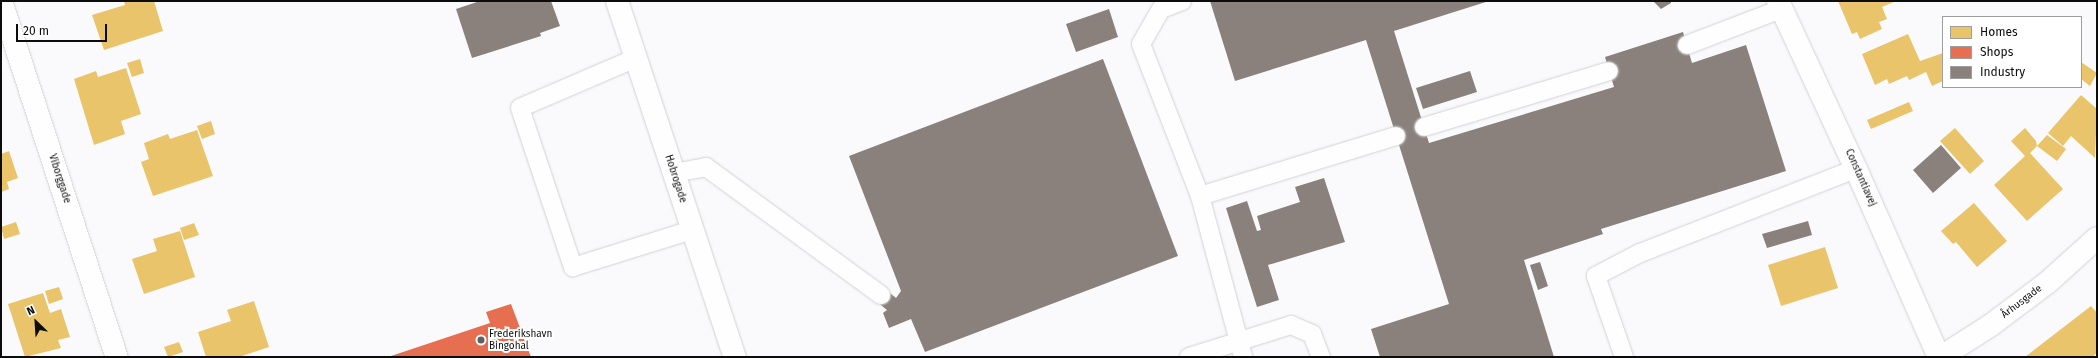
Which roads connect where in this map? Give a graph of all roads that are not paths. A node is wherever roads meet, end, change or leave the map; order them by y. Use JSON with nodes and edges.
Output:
{"nodes":[{"id":1,"x":1,"y":1,"type":"edge"},
{"id":2,"x":617,"y":1,"type":"edge"},
{"id":3,"x":1182,"y":1,"type":"edge"},
{"id":4,"x":1779,"y":5,"type":"edge"},
{"id":5,"x":1687,"y":45,"type":"dead end"},
{"id":6,"x":636,"y":58,"type":"junction"},
{"id":7,"x":1609,"y":71,"type":"dead end"},
{"id":8,"x":1424,"y":127,"type":"dead end"},
{"id":9,"x":1396,"y":136,"type":"dead end"},
{"id":10,"x":1856,"y":168,"type":"junction"},
{"id":11,"x":673,"y":173,"type":"junction"},
{"id":12,"x":1200,"y":196,"type":"junction"},
{"id":13,"x":692,"y":230,"type":"junction"},
{"id":14,"x":2097,"y":238,"type":"edge"},
{"id":15,"x":881,"y":295,"type":"dead end"},
{"id":16,"x":1238,"y":340,"type":"junction"},
{"id":17,"x":117,"y":357,"type":"edge"},
{"id":18,"x":735,"y":357,"type":"edge"},
{"id":19,"x":1189,"y":357,"type":"edge"},
{"id":20,"x":1243,"y":357,"type":"edge"},
{"id":21,"x":1321,"y":357,"type":"edge"},
{"id":22,"x":1624,"y":357,"type":"edge"},
{"id":23,"x":1940,"y":357,"type":"edge"}],
"edges":[{"from":1,"to":17,"type":"street","name":"Viborggade"},
{"from":2,"to":6,"type":"street","name":"Hobrogade"},
{"from":3,"to":12,"type":"lane"},
{"from":4,"to":5,"type":"lane"},
{"from":4,"to":10,"type":"street","name":"Constantiavej"},
{"from":6,"to":11,"type":"street","name":"Hobrogade"},
{"from":6,"to":13,"type":"lane"},
{"from":7,"to":8,"type":"lane"},
{"from":9,"to":12,"type":"lane"},
{"from":10,"to":22,"type":"lane"},
{"from":10,"to":23,"type":"street","name":"Constantiavej"},
{"from":11,"to":13,"type":"street","name":"Hobrogade"},
{"from":11,"to":15,"type":"lane"},
{"from":12,"to":16,"type":"lane"},
{"from":13,"to":18,"type":"street","name":"Hobrogade"},
{"from":14,"to":23,"type":"street","name":"Århusgade"},
{"from":16,"to":19,"type":"lane"},
{"from":16,"to":20,"type":"lane"},
{"from":16,"to":21,"type":"lane"}]}
